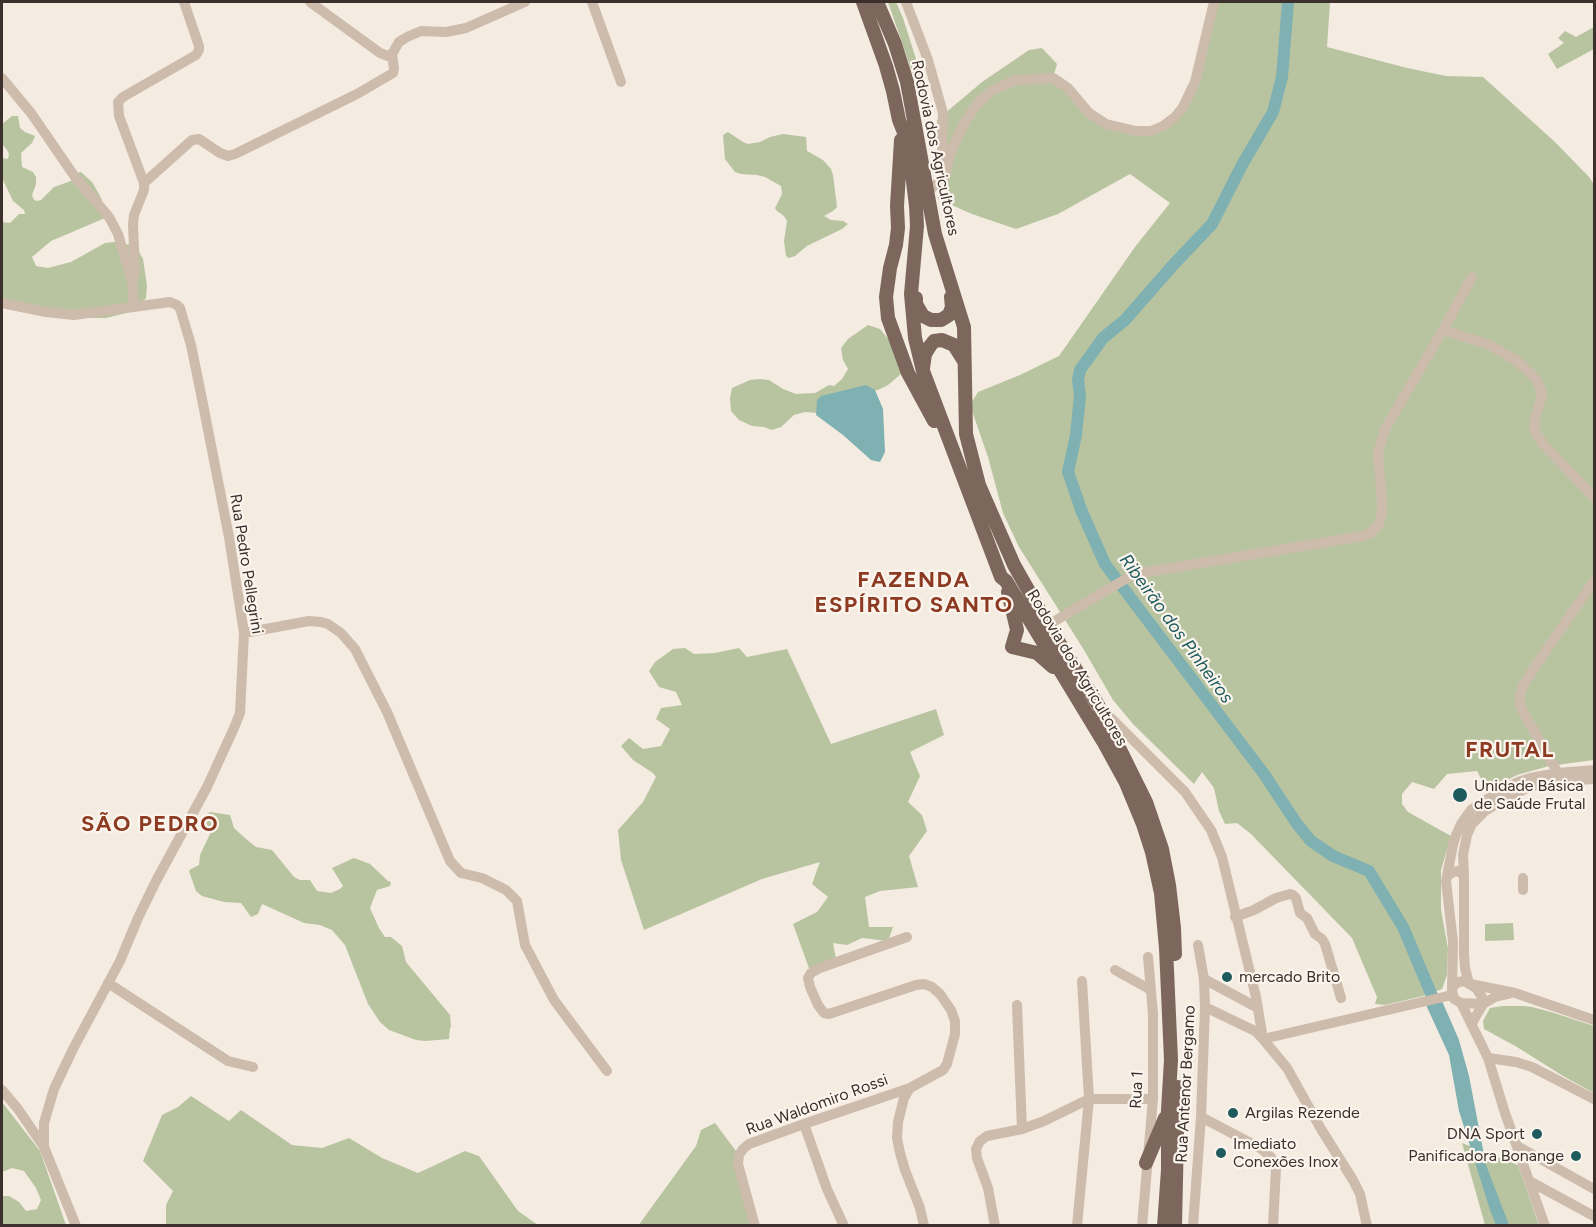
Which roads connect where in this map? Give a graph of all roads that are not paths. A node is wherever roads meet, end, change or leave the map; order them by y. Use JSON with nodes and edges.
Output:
{"nodes":[{"id":1,"x":184,"y":2,"type":"edge"},
{"id":2,"x":310,"y":2,"type":"edge"},
{"id":3,"x":525,"y":2,"type":"edge"},
{"id":4,"x":592,"y":2,"type":"edge"},
{"id":5,"x":863,"y":2,"type":"edge"},
{"id":6,"x":877,"y":2,"type":"edge"},
{"id":7,"x":906,"y":2,"type":"edge"},
{"id":8,"x":1214,"y":2,"type":"edge"},
{"id":9,"x":392,"y":54,"type":"junction"},
{"id":10,"x":2,"y":78,"type":"edge"},
{"id":11,"x":621,"y":82,"type":"dead end"},
{"id":12,"x":899,"y":120,"type":"junction"},
{"id":13,"x":945,"y":177,"type":"junction"},
{"id":14,"x":144,"y":183,"type":"junction"},
{"id":15,"x":927,"y":192,"type":"junction"},
{"id":16,"x":913,"y":266,"type":"junction"},
{"id":17,"x":949,"y":276,"type":"junction"},
{"id":18,"x":1472,"y":277,"type":"dead end"},
{"id":19,"x":132,"y":282,"type":"junction"},
{"id":20,"x":2,"y":303,"type":"edge"},
{"id":21,"x":134,"y":307,"type":"junction"},
{"id":22,"x":1443,"y":330,"type":"junction"},
{"id":23,"x":964,"y":361,"type":"junction"},
{"id":24,"x":923,"y":371,"type":"junction"},
{"id":25,"x":963,"y":476,"type":"junction"},
{"id":26,"x":1594,"y":498,"type":"edge"},
{"id":27,"x":1006,"y":581,"type":"junction"},
{"id":28,"x":1594,"y":581,"type":"edge"},
{"id":29,"x":1048,"y":626,"type":"junction"},
{"id":30,"x":244,"y":633,"type":"junction"},
{"id":31,"x":1062,"y":675,"type":"junction"},
{"id":32,"x":1098,"y":705,"type":"junction"},
{"id":33,"x":1594,"y":770,"type":"edge"},
{"id":34,"x":1558,"y":773,"type":"junction"},
{"id":35,"x":1594,"y":779,"type":"edge"},
{"id":36,"x":1464,"y":875,"type":"junction"},
{"id":37,"x":1447,"y":876,"type":"junction"},
{"id":38,"x":1465,"y":902,"type":"junction"},
{"id":39,"x":1448,"y":903,"type":"junction"},
{"id":40,"x":1235,"y":917,"type":"junction"},
{"id":41,"x":906,"y":937,"type":"dead end"},
{"id":42,"x":1198,"y":945,"type":"dead end"},
{"id":43,"x":1148,"y":957,"type":"dead end"},
{"id":44,"x":1115,"y":970,"type":"dead end"},
{"id":45,"x":1204,"y":979,"type":"junction"},
{"id":46,"x":1082,"y":981,"type":"dead end"},
{"id":47,"x":108,"y":983,"type":"junction"},
{"id":48,"x":1470,"y":984,"type":"junction"},
{"id":49,"x":1151,"y":990,"type":"junction"},
{"id":50,"x":1254,"y":991,"type":"junction"},
{"id":51,"x":1515,"y":993,"type":"junction"},
{"id":52,"x":1448,"y":994,"type":"junction"},
{"id":53,"x":1240,"y":998,"type":"junction"},
{"id":54,"x":1341,"y":998,"type":"dead end"},
{"id":55,"x":1461,"y":1003,"type":"junction"},
{"id":56,"x":1483,"y":1004,"type":"junction"},
{"id":57,"x":1017,"y":1005,"type":"dead end"},
{"id":58,"x":1205,"y":1007,"type":"junction"},
{"id":59,"x":1258,"y":1008,"type":"junction"},
{"id":60,"x":1594,"y":1020,"type":"edge"},
{"id":61,"x":1472,"y":1023,"type":"junction"},
{"id":62,"x":1263,"y":1039,"type":"junction"},
{"id":63,"x":1488,"y":1058,"type":"junction"},
{"id":64,"x":253,"y":1067,"type":"dead end"},
{"id":65,"x":607,"y":1071,"type":"dead end"},
{"id":66,"x":910,"y":1088,"type":"junction"},
{"id":67,"x":2,"y":1090,"type":"edge"},
{"id":68,"x":1089,"y":1099,"type":"junction"},
{"id":69,"x":1153,"y":1099,"type":"junction"},
{"id":70,"x":1594,"y":1099,"type":"edge"},
{"id":71,"x":1168,"y":1110,"type":"junction"},
{"id":72,"x":1201,"y":1117,"type":"junction"},
{"id":73,"x":804,"y":1124,"type":"junction"},
{"id":74,"x":1022,"y":1129,"type":"junction"},
{"id":75,"x":44,"y":1147,"type":"junction"},
{"id":76,"x":1519,"y":1147,"type":"junction"},
{"id":77,"x":1146,"y":1163,"type":"junction"},
{"id":78,"x":1531,"y":1182,"type":"junction"},
{"id":79,"x":1594,"y":1189,"type":"edge"},
{"id":80,"x":1594,"y":1216,"type":"edge"},
{"id":81,"x":76,"y":1226,"type":"edge"},
{"id":82,"x":755,"y":1226,"type":"edge"},
{"id":83,"x":844,"y":1226,"type":"edge"},
{"id":84,"x":924,"y":1226,"type":"edge"},
{"id":85,"x":995,"y":1226,"type":"edge"},
{"id":86,"x":1077,"y":1226,"type":"edge"},
{"id":87,"x":1142,"y":1226,"type":"edge"},
{"id":88,"x":1164,"y":1226,"type":"edge"},
{"id":89,"x":1175,"y":1226,"type":"edge"},
{"id":90,"x":1193,"y":1226,"type":"edge"},
{"id":91,"x":1273,"y":1226,"type":"edge"},
{"id":92,"x":1367,"y":1226,"type":"edge"},
{"id":93,"x":1545,"y":1226,"type":"edge"}],
"edges":[{"from":1,"to":14,"type":"street"},
{"from":2,"to":9,"type":"street"},
{"from":3,"to":9,"type":"street"},
{"from":4,"to":11,"type":"street"},
{"from":5,"to":12,"type":"main road","name":"Rodovia dos Agricultores"},
{"from":6,"to":15,"type":"main road","name":"Rodovia dos Agricultores"},
{"from":7,"to":13,"type":"street"},
{"from":8,"to":13,"type":"street"},
{"from":9,"to":14,"type":"street"},
{"from":10,"to":19,"type":"street"},
{"from":12,"to":16,"type":"main road","name":"Rodovia dos Agricultores"},
{"from":12,"to":25,"type":"main road"},
{"from":13,"to":15,"type":"street"},
{"from":14,"to":19,"type":"street"},
{"from":15,"to":17,"type":"main road","name":"Rodovia dos Agricultores"},
{"from":16,"to":17,"type":"main road"},
{"from":16,"to":24,"type":"main road","name":"Rodovia dos Agricultores"},
{"from":17,"to":23,"type":"main road","name":"Rodovia dos Agricultores"},
{"from":18,"to":22,"type":"street"},
{"from":19,"to":21,"type":"street"},
{"from":20,"to":21,"type":"street"},
{"from":21,"to":30,"type":"street","name":"Rua Pedro Pellegrini"},
{"from":22,"to":26,"type":"street"},
{"from":22,"to":29,"type":"street"},
{"from":23,"to":24,"type":"main road"},
{"from":23,"to":29,"type":"main road","name":"Rodovia dos Agricultores"},
{"from":24,"to":25,"type":"main road","name":"Rodovia dos Agricultores"},
{"from":25,"to":27,"type":"main road","name":"Rodovia dos Agricultores"},
{"from":27,"to":31,"type":"main road","name":"Rodovia dos Agricultores"},
{"from":27,"to":31,"type":"main road"},
{"from":28,"to":34,"type":"street"},
{"from":29,"to":32,"type":"main road","name":"Rodovia dos Agricultores"},
{"from":30,"to":47,"type":"street","name":"Rua Pedro Pellegrini"},
{"from":30,"to":65,"type":"street"},
{"from":31,"to":71,"type":"main road","name":"Rodovia dos Agricultores"},
{"from":32,"to":40,"type":"street"},
{"from":32,"to":89,"type":"main road","name":"Rodovia dos Agricultores"},
{"from":33,"to":34,"type":"street"},
{"from":34,"to":37,"type":"street"},
{"from":35,"to":36,"type":"street"},
{"from":36,"to":37,"type":"street"},
{"from":36,"to":38,"type":"street"},
{"from":37,"to":39,"type":"street"},
{"from":38,"to":39,"type":"street"},
{"from":38,"to":48,"type":"street"},
{"from":39,"to":52,"type":"street"},
{"from":40,"to":50,"type":"street"},
{"from":40,"to":54,"type":"street"},
{"from":41,"to":66,"type":"street","name":"Rua Waldomiro Rossi"},
{"from":42,"to":45,"type":"street","name":"Rua Antenor Bergamo"},
{"from":43,"to":49,"type":"street","name":"Rua 1"},
{"from":44,"to":49,"type":"street"},
{"from":45,"to":53,"type":"street"},
{"from":45,"to":58,"type":"street","name":"Rua Antenor Bergamo"},
{"from":46,"to":68,"type":"street"},
{"from":47,"to":64,"type":"street"},
{"from":47,"to":75,"type":"street","name":"Rua Pedro Pellegrini"},
{"from":48,"to":51,"type":"street"},
{"from":48,"to":52,"type":"street"},
{"from":48,"to":56,"type":"street"},
{"from":49,"to":69,"type":"street","name":"Rua 1"},
{"from":50,"to":53,"type":"street"},
{"from":50,"to":59,"type":"street"},
{"from":51,"to":56,"type":"street"},
{"from":51,"to":60,"type":"street"},
{"from":52,"to":55,"type":"street"},
{"from":52,"to":62,"type":"street"},
{"from":53,"to":59,"type":"street"},
{"from":55,"to":56,"type":"street"},
{"from":55,"to":61,"type":"street"},
{"from":56,"to":61,"type":"street"},
{"from":57,"to":74,"type":"street"},
{"from":58,"to":62,"type":"street"},
{"from":58,"to":72,"type":"street","name":"Rua Antenor Bergamo"},
{"from":59,"to":62,"type":"street"},
{"from":61,"to":63,"type":"street"},
{"from":62,"to":92,"type":"street"},
{"from":63,"to":70,"type":"street"},
{"from":63,"to":76,"type":"street"},
{"from":66,"to":73,"type":"street","name":"Rua Waldomiro Rossi"},
{"from":66,"to":84,"type":"street"},
{"from":67,"to":75,"type":"street"},
{"from":68,"to":69,"type":"street"},
{"from":68,"to":74,"type":"street"},
{"from":68,"to":86,"type":"street"},
{"from":69,"to":77,"type":"street","name":"Rua 1"},
{"from":71,"to":77,"type":"main road"},
{"from":71,"to":88,"type":"main road","name":"Rodovia dos Agricultores"},
{"from":72,"to":90,"type":"street","name":"Rua Antenor Bergamo"},
{"from":72,"to":91,"type":"street"},
{"from":73,"to":82,"type":"street","name":"Rua Waldomiro Rossi"},
{"from":73,"to":83,"type":"street"},
{"from":74,"to":85,"type":"street"},
{"from":75,"to":81,"type":"street"},
{"from":76,"to":78,"type":"street"},
{"from":76,"to":79,"type":"street"},
{"from":77,"to":87,"type":"street","name":"Rua 1"},
{"from":78,"to":80,"type":"street"},
{"from":78,"to":93,"type":"street"}]}
